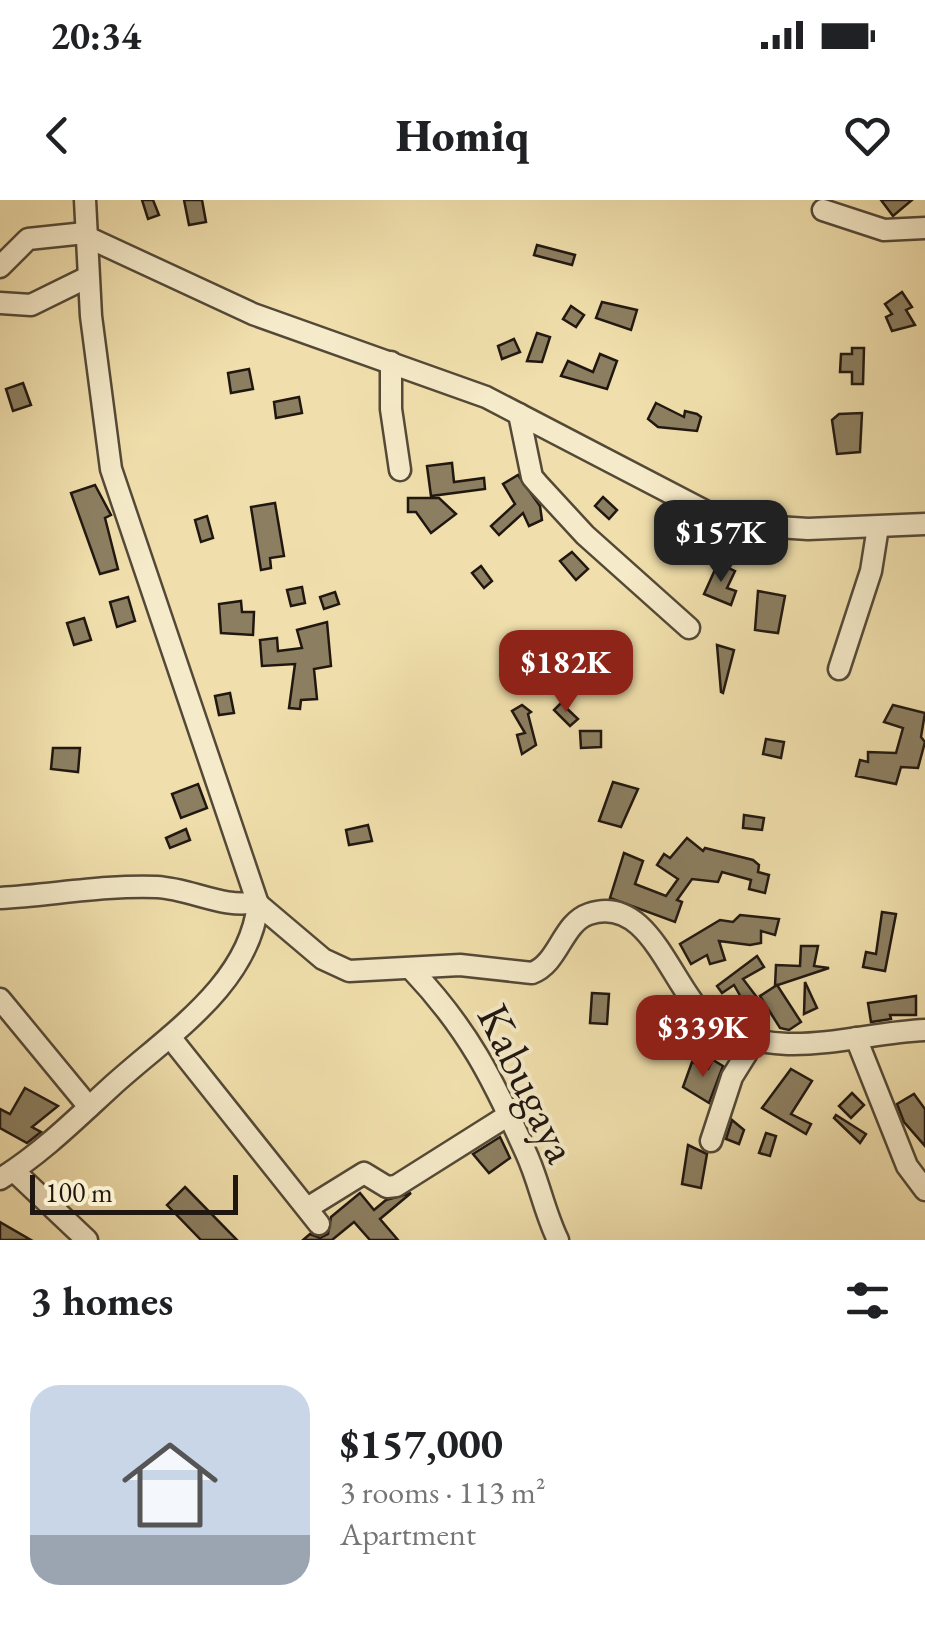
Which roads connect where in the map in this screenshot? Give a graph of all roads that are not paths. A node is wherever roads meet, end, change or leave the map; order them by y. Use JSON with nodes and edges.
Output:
{"nodes":[{"id":1,"x":85,"y":200,"type":"edge"},
{"id":2,"x":823,"y":210,"type":"dead end"},
{"id":3,"x":925,"y":228,"type":"edge"},
{"id":4,"x":85,"y":235,"type":"junction"},
{"id":5,"x":0,"y":267,"type":"edge"},
{"id":6,"x":88,"y":276,"type":"junction"},
{"id":7,"x":0,"y":304,"type":"edge"},
{"id":8,"x":391,"y":362,"type":"junction"},
{"id":9,"x":519,"y":414,"type":"junction"},
{"id":10,"x":400,"y":470,"type":"dead end"},
{"id":11,"x":925,"y":524,"type":"edge"},
{"id":12,"x":878,"y":528,"type":"junction"},
{"id":13,"x":690,"y":628,"type":"dead end"},
{"id":14,"x":840,"y":669,"type":"dead end"},
{"id":15,"x":0,"y":898,"type":"edge"},
{"id":16,"x":257,"y":903,"type":"junction"},
{"id":17,"x":412,"y":970,"type":"junction"},
{"id":18,"x":0,"y":999,"type":"edge"},
{"id":19,"x":925,"y":1030,"type":"edge"},
{"id":20,"x":170,"y":1037,"type":"junction"},
{"id":21,"x":856,"y":1038,"type":"junction"},
{"id":22,"x":755,"y":1040,"type":"junction"},
{"id":23,"x":89,"y":1107,"type":"junction"},
{"id":24,"x":508,"y":1116,"type":"junction"},
{"id":25,"x":711,"y":1141,"type":"dead end"},
{"id":26,"x":7,"y":1175,"type":"edge"},
{"id":27,"x":925,"y":1190,"type":"edge"},
{"id":28,"x":87,"y":1240,"type":"edge"},
{"id":29,"x":558,"y":1240,"type":"edge"}],
"edges":[{"from":1,"to":4,"type":"street"},
{"from":2,"to":3,"type":"street"},
{"from":4,"to":5,"type":"street"},
{"from":4,"to":6,"type":"street"},
{"from":4,"to":8,"type":"street"},
{"from":6,"to":7,"type":"street"},
{"from":6,"to":16,"type":"street"},
{"from":8,"to":9,"type":"street"},
{"from":8,"to":10,"type":"street"},
{"from":9,"to":12,"type":"street"},
{"from":9,"to":13,"type":"street"},
{"from":11,"to":12,"type":"street"},
{"from":12,"to":14,"type":"street"},
{"from":15,"to":16,"type":"street"},
{"from":16,"to":17,"type":"street"},
{"from":16,"to":20,"type":"street"},
{"from":17,"to":22,"type":"street"},
{"from":17,"to":24,"type":"street","name":"Kabugaya"},
{"from":18,"to":23,"type":"street"},
{"from":19,"to":21,"type":"street"},
{"from":20,"to":23,"type":"street"},
{"from":20,"to":24,"type":"street"},
{"from":21,"to":22,"type":"street"},
{"from":21,"to":27,"type":"street"},
{"from":22,"to":25,"type":"street"},
{"from":23,"to":26,"type":"street"},
{"from":24,"to":29,"type":"street","name":"Kabugaya"},
{"from":26,"to":28,"type":"street"}]}
